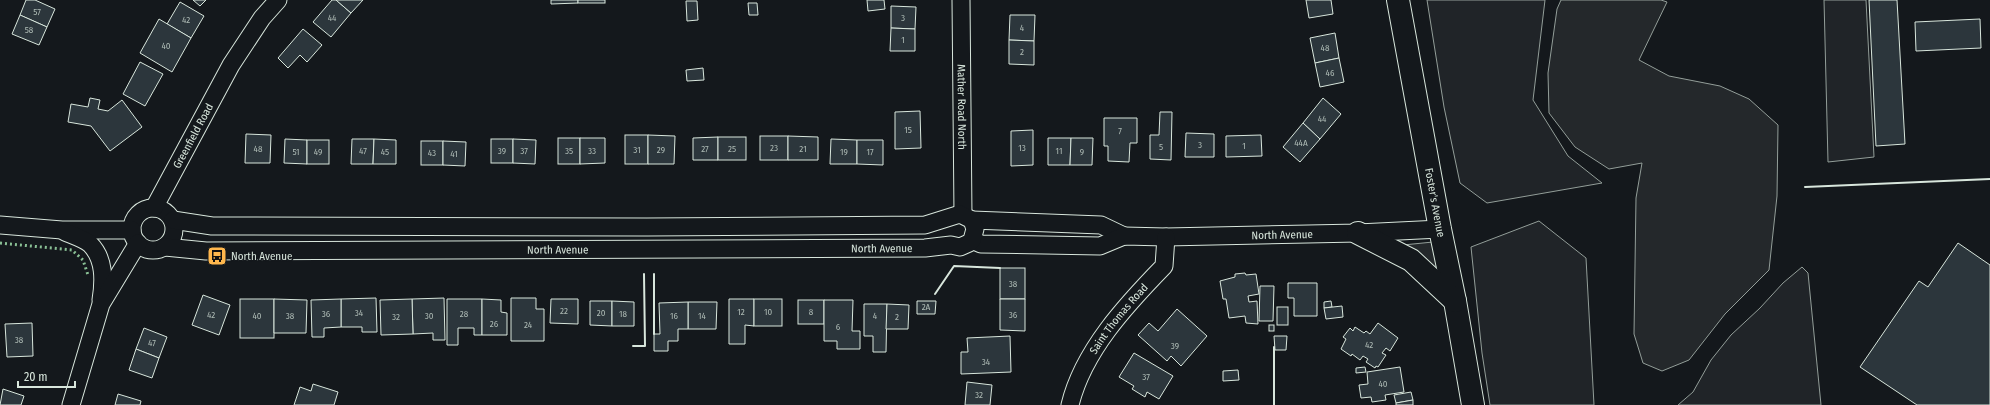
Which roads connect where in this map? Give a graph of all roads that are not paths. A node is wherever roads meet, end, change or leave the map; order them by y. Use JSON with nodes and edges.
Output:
{"nodes":[{"id":1,"x":278,"y":0,"type":"edge"},
{"id":2,"x":961,"y":0,"type":"edge"},
{"id":3,"x":1398,"y":0,"type":"edge"},
{"id":4,"x":154,"y":208,"type":"junction"},
{"id":5,"x":968,"y":217,"type":"junction"},
{"id":6,"x":946,"y":219,"type":"junction"},
{"id":7,"x":172,"y":220,"type":"junction"},
{"id":8,"x":0,"y":225,"type":"edge"},
{"id":9,"x":1440,"y":229,"type":"junction"},
{"id":10,"x":62,"y":230,"type":"junction"},
{"id":11,"x":1358,"y":233,"type":"junction"},
{"id":12,"x":1124,"y":236,"type":"junction"},
{"id":13,"x":135,"y":237,"type":"junction"},
{"id":14,"x":1166,"y":237,"type":"junction"},
{"id":15,"x":972,"y":240,"type":"junction"},
{"id":16,"x":951,"y":245,"type":"junction"},
{"id":17,"x":165,"y":247,"type":"junction"},
{"id":18,"x":1456,"y":301,"type":"junction"},
{"id":19,"x":101,"y":304,"type":"junction"},
{"id":20,"x":71,"y":405,"type":"edge"},
{"id":21,"x":1070,"y":405,"type":"edge"},
{"id":22,"x":1472,"y":405,"type":"edge"}],
"edges":[{"from":1,"to":4,"type":"street","name":"Greenfield Road"},
{"from":2,"to":5,"type":"street","name":"Mather Road North"},
{"from":3,"to":9,"type":"main road","name":"Foster's Avenue"},
{"from":4,"to":7,"type":"street"},
{"from":4,"to":13,"type":"street"},
{"from":5,"to":6,"type":"street","name":"North Avenue"},
{"from":5,"to":12,"type":"street","name":"North Avenue"},
{"from":5,"to":15,"type":"street"},
{"from":6,"to":7,"type":"street","name":"North Avenue"},
{"from":6,"to":16,"type":"street"},
{"from":7,"to":17,"type":"street"},
{"from":8,"to":10,"type":"street"},
{"from":9,"to":11,"type":"street","name":"North Avenue"},
{"from":9,"to":18,"type":"main road","name":"Foster's Avenue"},
{"from":10,"to":13,"type":"street"},
{"from":10,"to":19,"type":"street"},
{"from":11,"to":14,"type":"street","name":"North Avenue"},
{"from":11,"to":18,"type":"main road"},
{"from":12,"to":14,"type":"street","name":"North Avenue"},
{"from":12,"to":15,"type":"street","name":"North Avenue"},
{"from":13,"to":17,"type":"street"},
{"from":13,"to":19,"type":"street"},
{"from":14,"to":21,"type":"street","name":"Saint Thomas Road"},
{"from":15,"to":16,"type":"street","name":"North Avenue"},
{"from":16,"to":17,"type":"street","name":"North Avenue"},
{"from":18,"to":22,"type":"main road","name":"Foster's Avenue"},
{"from":19,"to":20,"type":"street"}]}
